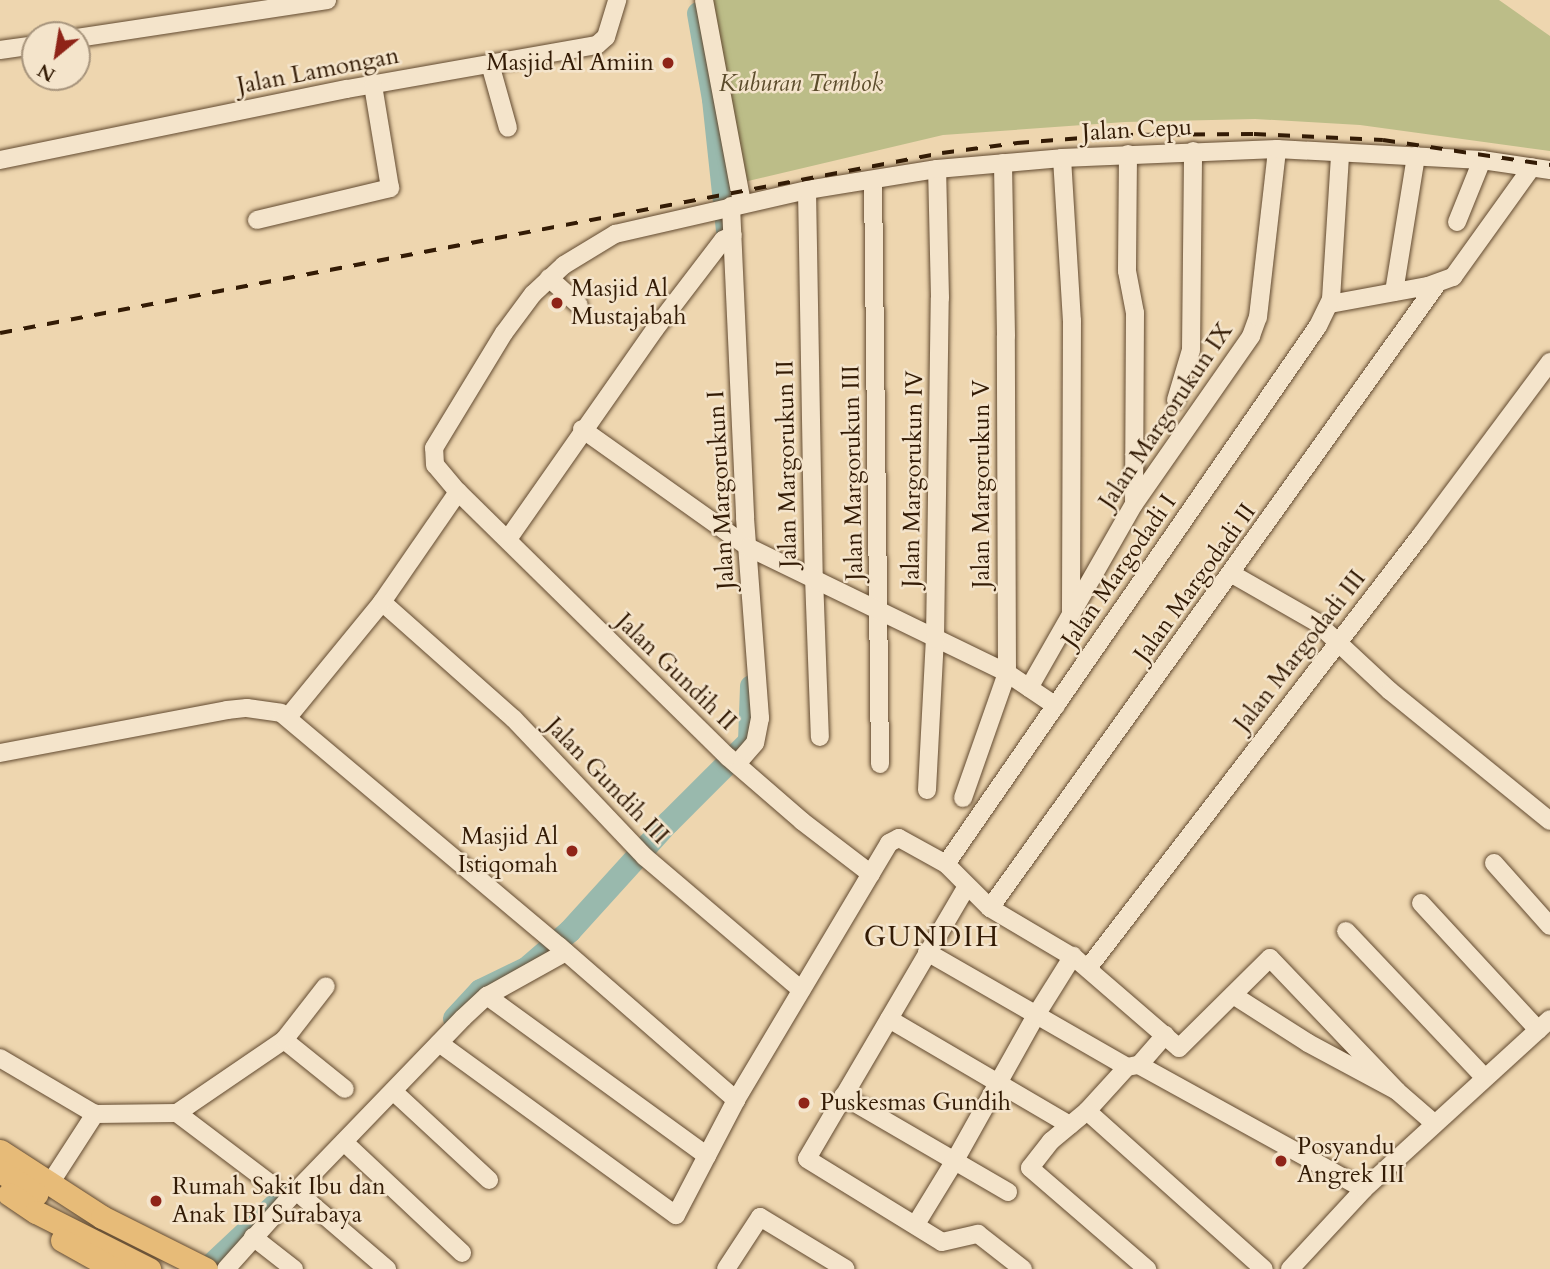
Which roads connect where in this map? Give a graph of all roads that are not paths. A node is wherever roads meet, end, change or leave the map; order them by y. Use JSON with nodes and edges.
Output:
{"nodes":[{"id":1,"x":327,"y":0,"type":"edge"},
{"id":2,"x":617,"y":0,"type":"edge"},
{"id":3,"x":704,"y":0,"type":"edge"},
{"id":4,"x":91,"y":36,"type":"edge"},
{"id":5,"x":21,"y":46,"type":"edge"},
{"id":6,"x":0,"y":50,"type":"edge"},
{"id":7,"x":490,"y":64,"type":"junction"},
{"id":8,"x":373,"y":85,"type":"junction"},
{"id":9,"x":508,"y":128,"type":"dead end"},
{"id":10,"x":1277,"y":149,"type":"junction"},
{"id":11,"x":1193,"y":151,"type":"junction"},
{"id":12,"x":1128,"y":154,"type":"junction"},
{"id":13,"x":1340,"y":154,"type":"junction"},
{"id":14,"x":1416,"y":156,"type":"junction"},
{"id":15,"x":1062,"y":158,"type":"junction"},
{"id":16,"x":0,"y":160,"type":"edge"},
{"id":17,"x":1482,"y":160,"type":"junction"},
{"id":18,"x":1003,"y":163,"type":"junction"},
{"id":19,"x":1541,"y":168,"type":"edge"},
{"id":20,"x":937,"y":169,"type":"junction"},
{"id":21,"x":873,"y":181,"type":"junction"},
{"id":22,"x":807,"y":190,"type":"junction"},
{"id":23,"x":731,"y":206,"type":"junction"},
{"id":24,"x":257,"y":220,"type":"dead end"},
{"id":25,"x":1457,"y":222,"type":"dead end"},
{"id":26,"x":729,"y":236,"type":"junction"},
{"id":27,"x":549,"y":278,"type":"junction"},
{"id":28,"x":1437,"y":284,"type":"junction"},
{"id":29,"x":1394,"y":292,"type":"junction"},
{"id":30,"x":1330,"y":304,"type":"junction"},
{"id":31,"x":579,"y":305,"type":"dead end"},
{"id":32,"x":1550,"y":362,"type":"edge"},
{"id":33,"x":1176,"y":400,"type":"dead end"},
{"id":34,"x":582,"y":429,"type":"junction"},
{"id":35,"x":457,"y":492,"type":"junction"},
{"id":36,"x":1134,"y":504,"type":"junction"},
{"id":37,"x":508,"y":539,"type":"junction"},
{"id":38,"x":745,"y":545,"type":"junction"},
{"id":39,"x":1232,"y":574,"type":"junction"},
{"id":40,"x":814,"y":577,"type":"junction"},
{"id":41,"x":382,"y":601,"type":"junction"},
{"id":42,"x":1071,"y":612,"type":"junction"},
{"id":43,"x":878,"y":613,"type":"junction"},
{"id":44,"x":936,"y":639,"type":"junction"},
{"id":45,"x":1338,"y":641,"type":"junction"},
{"id":46,"x":1007,"y":674,"type":"junction"},
{"id":47,"x":1028,"y":688,"type":"junction"},
{"id":48,"x":1056,"y":706,"type":"junction"},
{"id":49,"x":288,"y":717,"type":"junction"},
{"id":50,"x":820,"y":737,"type":"dead end"},
{"id":51,"x":0,"y":753,"type":"edge"},
{"id":52,"x":734,"y":761,"type":"junction"},
{"id":53,"x":880,"y":764,"type":"dead end"},
{"id":54,"x":927,"y":790,"type":"dead end"},
{"id":55,"x":963,"y":798,"type":"dead end"},
{"id":56,"x":1550,"y":821,"type":"edge"},
{"id":57,"x":946,"y":863,"type":"junction"},
{"id":58,"x":1494,"y":863,"type":"dead end"},
{"id":59,"x":871,"y":874,"type":"junction"},
{"id":60,"x":967,"y":886,"type":"junction"},
{"id":61,"x":1421,"y":903,"type":"dead end"},
{"id":62,"x":990,"y":908,"type":"junction"},
{"id":63,"x":1550,"y":926,"type":"edge"},
{"id":64,"x":1346,"y":931,"type":"dead end"},
{"id":65,"x":558,"y":946,"type":"junction"},
{"id":66,"x":927,"y":952,"type":"junction"},
{"id":67,"x":1073,"y":957,"type":"junction"},
{"id":68,"x":1088,"y":968,"type":"junction"},
{"id":69,"x":326,"y":986,"type":"dead end"},
{"id":70,"x":801,"y":990,"type":"junction"},
{"id":71,"x":1233,"y":995,"type":"junction"},
{"id":72,"x":487,"y":996,"type":"junction"},
{"id":73,"x":1036,"y":1014,"type":"junction"},
{"id":74,"x":889,"y":1019,"type":"junction"},
{"id":75,"x":1544,"y":1025,"type":"edge"},
{"id":76,"x":1165,"y":1035,"type":"junction"},
{"id":77,"x":284,"y":1040,"type":"junction"},
{"id":78,"x":439,"y":1043,"type":"junction"},
{"id":79,"x":0,"y":1058,"type":"edge"},
{"id":80,"x":1133,"y":1066,"type":"junction"},
{"id":81,"x":1485,"y":1078,"type":"junction"},
{"id":82,"x":998,"y":1084,"type":"junction"},
{"id":83,"x":345,"y":1089,"type":"dead end"},
{"id":84,"x":393,"y":1091,"type":"junction"},
{"id":85,"x":1397,"y":1091,"type":"junction"},
{"id":86,"x":843,"y":1096,"type":"junction"},
{"id":87,"x":736,"y":1100,"type":"junction"},
{"id":88,"x":1087,"y":1111,"type":"junction"},
{"id":89,"x":177,"y":1113,"type":"junction"},
{"id":90,"x":95,"y":1114,"type":"junction"},
{"id":91,"x":1435,"y":1124,"type":"junction"},
{"id":92,"x":1070,"y":1125,"type":"junction"},
{"id":93,"x":344,"y":1142,"type":"junction"},
{"id":94,"x":0,"y":1151,"type":"edge"},
{"id":95,"x":707,"y":1156,"type":"junction"},
{"id":96,"x":954,"y":1162,"type":"junction"},
{"id":97,"x":0,"y":1171,"type":"edge"},
{"id":98,"x":489,"y":1180,"type":"dead end"},
{"id":99,"x":271,"y":1184,"type":"dead end"},
{"id":100,"x":50,"y":1185,"type":"junction"},
{"id":101,"x":0,"y":1188,"type":"edge"},
{"id":102,"x":1364,"y":1189,"type":"junction"},
{"id":103,"x":296,"y":1191,"type":"junction"},
{"id":104,"x":1008,"y":1192,"type":"dead end"},
{"id":105,"x":0,"y":1204,"type":"edge"},
{"id":106,"x":916,"y":1224,"type":"junction"},
{"id":107,"x":64,"y":1225,"type":"junction"},
{"id":108,"x":253,"y":1237,"type":"junction"},
{"id":109,"x":462,"y":1253,"type":"dead end"},
{"id":110,"x":194,"y":1268,"type":"edge"},
{"id":111,"x":841,"y":1268,"type":"edge"},
{"id":112,"x":114,"y":1269,"type":"edge"},
{"id":113,"x":149,"y":1269,"type":"edge"},
{"id":114,"x":226,"y":1269,"type":"edge"},
{"id":115,"x":294,"y":1269,"type":"edge"},
{"id":116,"x":387,"y":1269,"type":"edge"},
{"id":117,"x":726,"y":1269,"type":"edge"},
{"id":118,"x":1023,"y":1269,"type":"edge"},
{"id":119,"x":1147,"y":1269,"type":"edge"},
{"id":120,"x":1264,"y":1269,"type":"edge"},
{"id":121,"x":1290,"y":1269,"type":"edge"}],
"edges":[{"from":1,"to":4,"type":"street"},
{"from":2,"to":7,"type":"street","name":"Jalan Lamongan"},
{"from":3,"to":23,"type":"street","name":"Jalan Margorukun I"},
{"from":5,"to":6,"type":"street"},
{"from":7,"to":8,"type":"street","name":"Jalan Lamongan"},
{"from":7,"to":9,"type":"street"},
{"from":8,"to":16,"type":"street","name":"Jalan Lamongan"},
{"from":8,"to":24,"type":"street"},
{"from":10,"to":11,"type":"street","name":"Jalan Cepu"},
{"from":10,"to":13,"type":"street","name":"Jalan Cepu"},
{"from":10,"to":36,"type":"street","name":"Jalan Margorukun IX"},
{"from":11,"to":12,"type":"street","name":"Jalan Cepu"},
{"from":11,"to":33,"type":"street"},
{"from":12,"to":15,"type":"street","name":"Jalan Cepu"},
{"from":12,"to":36,"type":"street"},
{"from":13,"to":14,"type":"street","name":"Jalan Cepu"},
{"from":13,"to":30,"type":"street"},
{"from":14,"to":17,"type":"street","name":"Jalan Cepu"},
{"from":14,"to":29,"type":"street"},
{"from":15,"to":18,"type":"street","name":"Jalan Cepu"},
{"from":15,"to":42,"type":"street"},
{"from":17,"to":19,"type":"street","name":"Jalan Cepu"},
{"from":17,"to":25,"type":"street"},
{"from":18,"to":20,"type":"street","name":"Jalan Cepu"},
{"from":18,"to":46,"type":"street","name":"Jalan Margorukun V"},
{"from":19,"to":28,"type":"street"},
{"from":20,"to":21,"type":"street","name":"Jalan Cepu"},
{"from":20,"to":44,"type":"street","name":"Jalan Margorukun IV"},
{"from":21,"to":22,"type":"street","name":"Jalan Cepu"},
{"from":21,"to":43,"type":"street","name":"Jalan Margorukun III"},
{"from":22,"to":23,"type":"street","name":"Jalan Cepu"},
{"from":22,"to":40,"type":"street","name":"Jalan Margorukun II"},
{"from":23,"to":26,"type":"street","name":"Jalan Margorukun I"},
{"from":23,"to":27,"type":"street","name":"Jalan Cepu"},
{"from":26,"to":34,"type":"street"},
{"from":26,"to":38,"type":"street","name":"Jalan Margorukun I"},
{"from":27,"to":31,"type":"street"},
{"from":27,"to":35,"type":"street","name":"Jalan Gundih II"},
{"from":28,"to":29,"type":"street"},
{"from":28,"to":39,"type":"street","name":"Jalan Margodadi II"},
{"from":29,"to":30,"type":"street"},
{"from":30,"to":48,"type":"street","name":"Jalan Margodadi I"},
{"from":32,"to":45,"type":"street","name":"Jalan Margodadi III"},
{"from":34,"to":37,"type":"street"},
{"from":34,"to":38,"type":"street"},
{"from":35,"to":37,"type":"street","name":"Jalan Gundih II"},
{"from":35,"to":41,"type":"street"},
{"from":36,"to":42,"type":"street","name":"Jalan Margorukun IX"},
{"from":37,"to":52,"type":"street","name":"Jalan Gundih II"},
{"from":38,"to":40,"type":"street"},
{"from":38,"to":52,"type":"street","name":"Jalan Margorukun I"},
{"from":39,"to":45,"type":"street"},
{"from":39,"to":62,"type":"street","name":"Jalan Margodadi II"},
{"from":40,"to":43,"type":"street"},
{"from":40,"to":50,"type":"street","name":"Jalan Margorukun II"},
{"from":41,"to":49,"type":"street"},
{"from":41,"to":70,"type":"street","name":"Jalan Gundih III"},
{"from":42,"to":47,"type":"street","name":"Jalan Margorukun IX"},
{"from":43,"to":44,"type":"street"},
{"from":43,"to":53,"type":"street","name":"Jalan Margorukun III"},
{"from":44,"to":46,"type":"street"},
{"from":44,"to":54,"type":"street","name":"Jalan Margorukun IV"},
{"from":45,"to":56,"type":"street"},
{"from":45,"to":68,"type":"street","name":"Jalan Margodadi III"},
{"from":46,"to":47,"type":"street"},
{"from":46,"to":55,"type":"street","name":"Jalan Margorukun V"},
{"from":47,"to":48,"type":"street"},
{"from":48,"to":57,"type":"street","name":"Jalan Margodadi I"},
{"from":49,"to":51,"type":"street"},
{"from":49,"to":65,"type":"street"},
{"from":52,"to":59,"type":"street","name":"Jalan Gundih II"},
{"from":57,"to":59,"type":"street"},
{"from":57,"to":60,"type":"street"},
{"from":58,"to":63,"type":"street"},
{"from":59,"to":70,"type":"street"},
{"from":60,"to":62,"type":"street"},
{"from":60,"to":66,"type":"street"},
{"from":61,"to":75,"type":"street"},
{"from":62,"to":67,"type":"street"},
{"from":64,"to":81,"type":"street"},
{"from":65,"to":72,"type":"street"},
{"from":65,"to":87,"type":"street"},
{"from":66,"to":73,"type":"street"},
{"from":66,"to":74,"type":"street"},
{"from":67,"to":68,"type":"street"},
{"from":67,"to":73,"type":"street"},
{"from":68,"to":76,"type":"street"},
{"from":69,"to":77,"type":"street"},
{"from":70,"to":87,"type":"street"},
{"from":71,"to":76,"type":"street"},
{"from":71,"to":85,"type":"street"},
{"from":71,"to":85,"type":"street"},
{"from":72,"to":78,"type":"street"},
{"from":72,"to":95,"type":"street"},
{"from":73,"to":80,"type":"street"},
{"from":73,"to":82,"type":"street"},
{"from":74,"to":82,"type":"street"},
{"from":74,"to":86,"type":"street"},
{"from":75,"to":81,"type":"street"},
{"from":76,"to":80,"type":"street"},
{"from":77,"to":83,"type":"street"},
{"from":77,"to":89,"type":"street"},
{"from":78,"to":84,"type":"street"},
{"from":78,"to":95,"type":"street"},
{"from":79,"to":90,"type":"street"},
{"from":80,"to":88,"type":"street"},
{"from":80,"to":102,"type":"street"},
{"from":81,"to":91,"type":"street"},
{"from":82,"to":92,"type":"street"},
{"from":82,"to":96,"type":"street"},
{"from":84,"to":93,"type":"street"},
{"from":84,"to":98,"type":"street"},
{"from":85,"to":91,"type":"street"},
{"from":86,"to":96,"type":"street"},
{"from":86,"to":106,"type":"street"},
{"from":87,"to":95,"type":"street"},
{"from":88,"to":92,"type":"street"},
{"from":88,"to":120,"type":"street"},
{"from":89,"to":90,"type":"street"},
{"from":89,"to":99,"type":"street"},
{"from":90,"to":100,"type":"street"},
{"from":91,"to":102,"type":"street"},
{"from":92,"to":119,"type":"street"},
{"from":93,"to":103,"type":"street"},
{"from":93,"to":109,"type":"street"},
{"from":94,"to":100,"type":"main road"},
{"from":96,"to":104,"type":"street"},
{"from":96,"to":106,"type":"street"},
{"from":97,"to":107,"type":"main road"},
{"from":100,"to":110,"type":"main road"},
{"from":101,"to":107,"type":"main road"},
{"from":102,"to":121,"type":"street"},
{"from":103,"to":108,"type":"street"},
{"from":103,"to":116,"type":"street"},
{"from":105,"to":107,"type":"main road"},
{"from":106,"to":118,"type":"street"},
{"from":107,"to":110,"type":"main road"},
{"from":107,"to":112,"type":"main road"},
{"from":107,"to":113,"type":"main road"},
{"from":108,"to":114,"type":"street"},
{"from":108,"to":115,"type":"street"},
{"from":111,"to":117,"type":"street"}]}
